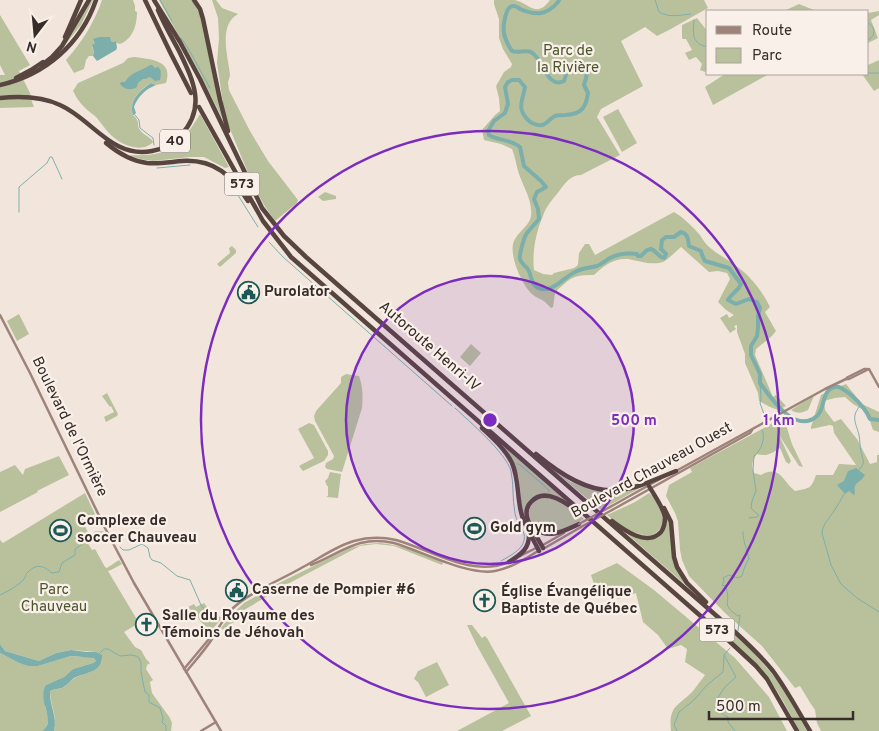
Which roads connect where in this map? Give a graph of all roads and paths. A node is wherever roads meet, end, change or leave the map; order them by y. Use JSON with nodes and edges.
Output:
{"nodes":[{"id":1,"x":81,"y":0,"type":"edge"},
{"id":2,"x":89,"y":0,"type":"edge"},
{"id":3,"x":96,"y":0,"type":"edge"},
{"id":4,"x":145,"y":0,"type":"edge"},
{"id":5,"x":154,"y":0,"type":"edge"},
{"id":6,"x":194,"y":0,"type":"edge"},
{"id":7,"x":0,"y":84,"type":"edge"},
{"id":8,"x":191,"y":93,"type":"dead end"},
{"id":9,"x":0,"y":98,"type":"edge"},
{"id":10,"x":36,"y":98,"type":"junction"},
{"id":11,"x":199,"y":107,"type":"dead end"},
{"id":12,"x":238,"y":158,"type":"junction"},
{"id":13,"x":291,"y":257,"type":"junction"},
{"id":14,"x":0,"y":315,"type":"edge"},
{"id":15,"x":879,"y":387,"type":"edge"},
{"id":16,"x":466,"y":396,"type":"junction"},
{"id":17,"x":456,"y":402,"type":"junction"},
{"id":18,"x":753,"y":429,"type":"junction"},
{"id":19,"x":676,"y":471,"type":"junction"},
{"id":20,"x":553,"y":473,"type":"junction"},
{"id":21,"x":651,"y":487,"type":"junction"},
{"id":22,"x":580,"y":526,"type":"junction"},
{"id":23,"x":530,"y":528,"type":"junction"},
{"id":24,"x":619,"y":544,"type":"junction"},
{"id":25,"x":540,"y":548,"type":"junction"},
{"id":26,"x":509,"y":562,"type":"junction"},
{"id":27,"x":304,"y":567,"type":"junction"},
{"id":28,"x":735,"y":632,"type":"junction"},
{"id":29,"x":185,"y":670,"type":"junction"},
{"id":30,"x":216,"y":722,"type":"junction"},
{"id":31,"x":201,"y":731,"type":"edge"},
{"id":32,"x":221,"y":731,"type":"edge"},
{"id":33,"x":797,"y":731,"type":"edge"},
{"id":34,"x":810,"y":731,"type":"edge"}],
"edges":[{"from":1,"to":7,"type":"highway"},
{"from":2,"to":7,"type":"highway"},
{"from":3,"to":7,"type":"highway"},
{"from":4,"to":8,"type":"highway"},
{"from":5,"to":10,"type":"highway","number":"40"},
{"from":5,"to":12,"type":"highway","name":"Autoroute Henri-IV","number":"573"},
{"from":6,"to":12,"type":"highway"},
{"from":9,"to":10,"type":"highway","number":"40"},
{"from":10,"to":13,"type":"highway"},
{"from":11,"to":13,"type":"highway","name":"Autoroute Henri-IV","number":"573"},
{"from":12,"to":16,"type":"highway","name":"Autoroute Henri-IV","number":"573"},
{"from":13,"to":17,"type":"highway","name":"Autoroute Henri-IV","number":"573"},
{"from":14,"to":29,"type":"main road","name":"Boulevard de l'Ormière"},
{"from":15,"to":18,"type":"main road","name":"Boulevard Chauveau Ouest"},
{"from":16,"to":19,"type":"highway"},
{"from":16,"to":20,"type":"highway","name":"Autoroute Henri-IV","number":"573"},
{"from":17,"to":23,"type":"highway"},
{"from":17,"to":24,"type":"highway","name":"Autoroute Henri-IV","number":"573"},
{"from":18,"to":19,"type":"main road","name":"Boulevard Chauveau Ouest"},
{"from":18,"to":21,"type":"main road","name":"Boulevard Chauveau Ouest"},
{"from":19,"to":21,"type":"main road","name":"Boulevard Chauveau Ouest"},
{"from":20,"to":21,"type":"highway"},
{"from":20,"to":28,"type":"highway","name":"Autoroute Henri-IV","number":"573"},
{"from":21,"to":22,"type":"main road","name":"Boulevard Chauveau Ouest","bridge":true},
{"from":21,"to":28,"type":"highway"},
{"from":22,"to":23,"type":"highway"},
{"from":22,"to":25,"type":"main road","name":"Boulevard Chauveau Ouest"},
{"from":23,"to":24,"type":"highway"},
{"from":23,"to":25,"type":"highway"},
{"from":23,"to":26,"type":"highway"},
{"from":24,"to":33,"type":"highway","name":"Autoroute Henri-IV","number":"573"},
{"from":25,"to":26,"type":"main road","name":"Boulevard Chauveau Ouest"},
{"from":25,"to":27,"type":"main road"},
{"from":26,"to":27,"type":"main road","name":"Boulevard Chauveau Ouest"},
{"from":27,"to":29,"type":"main road"},
{"from":28,"to":34,"type":"highway","name":"Autoroute Henri-IV","number":"573"},
{"from":29,"to":30,"type":"main road","name":"Boulevard de l'Ormière"},
{"from":30,"to":31,"type":"main road"},
{"from":30,"to":32,"type":"main road","name":"Boulevard de l'Ormière"}]}
